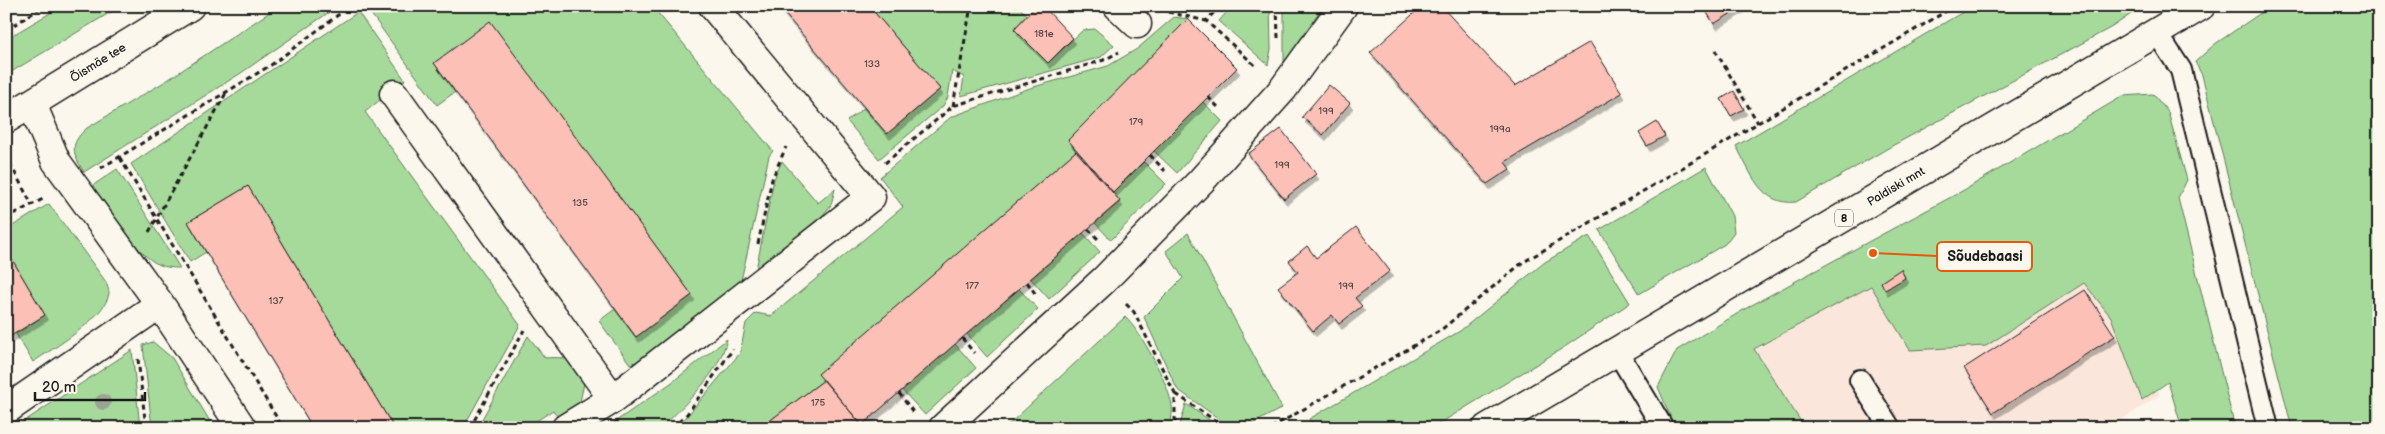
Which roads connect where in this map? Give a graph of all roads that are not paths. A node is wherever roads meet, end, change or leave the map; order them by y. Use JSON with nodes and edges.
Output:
{"nodes":[{"id":1,"x":190,"y":6,"type":"edge"},
{"id":2,"x":713,"y":6,"type":"edge"},
{"id":3,"x":1343,"y":6,"type":"edge"},
{"id":4,"x":2201,"y":6,"type":"edge"},
{"id":5,"x":2157,"y":33,"type":"junction"},
{"id":6,"x":394,"y":94,"type":"dead end"},
{"id":7,"x":32,"y":104,"type":"junction"},
{"id":8,"x":6,"y":119,"type":"edge"},
{"id":9,"x":160,"y":304,"type":"junction"},
{"id":10,"x":1617,"y":351,"type":"junction"},
{"id":11,"x":1860,"y":380,"type":"dead end"},
{"id":12,"x":613,"y":399,"type":"junction"},
{"id":13,"x":6,"y":410,"type":"edge"},
{"id":14,"x":242,"y":428,"type":"edge"},
{"id":15,"x":566,"y":428,"type":"edge"},
{"id":16,"x":943,"y":428,"type":"edge"},
{"id":17,"x":1487,"y":428,"type":"edge"},
{"id":18,"x":1664,"y":428,"type":"edge"},
{"id":19,"x":1890,"y":428,"type":"edge"},
{"id":20,"x":2268,"y":428,"type":"edge"}],
"edges":[{"from":1,"to":7,"type":"street","name":"Õismäe tee"},
{"from":2,"to":12,"type":"street"},
{"from":3,"to":16,"type":"street"},
{"from":4,"to":5,"type":"street","name":"Paldiski mnt","number":"8"},
{"from":5,"to":10,"type":"street","name":"Paldiski mnt","number":"8"},
{"from":5,"to":20,"type":"lane"},
{"from":6,"to":12,"type":"street"},
{"from":7,"to":8,"type":"street","name":"Õismäe tee"},
{"from":7,"to":9,"type":"street"},
{"from":9,"to":13,"type":"street"},
{"from":9,"to":14,"type":"street"},
{"from":10,"to":17,"type":"street","name":"Paldiski mnt","number":"8"},
{"from":10,"to":18,"type":"lane"},
{"from":11,"to":19,"type":"lane"},
{"from":12,"to":15,"type":"street"}]}
